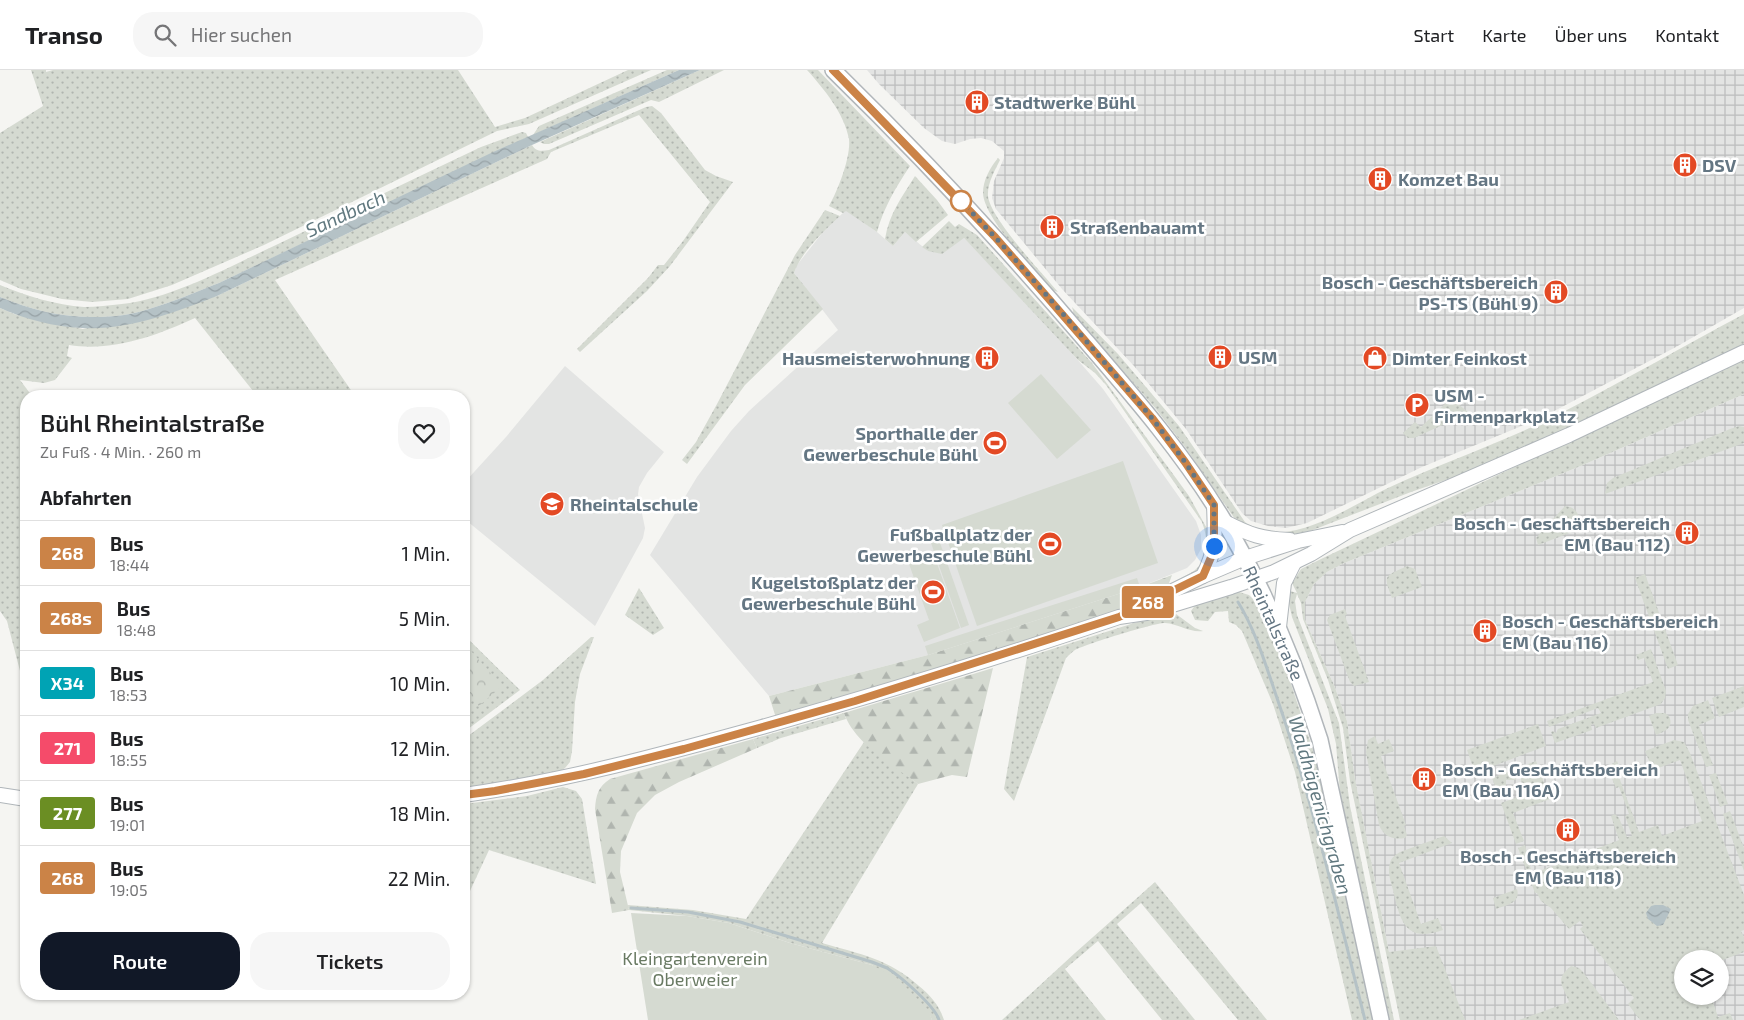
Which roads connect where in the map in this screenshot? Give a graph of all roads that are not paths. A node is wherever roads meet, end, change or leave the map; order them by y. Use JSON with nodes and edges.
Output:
{"nodes":[{"id":1,"x":833,"y":70,"type":"edge"},
{"id":2,"x":1744,"y":352,"type":"edge"},
{"id":3,"x":1214,"y":505,"type":"junction"},
{"id":4,"x":1225,"y":522,"type":"junction"},
{"id":5,"x":1350,"y":530,"type":"junction"},
{"id":6,"x":1298,"y":540,"type":"junction"},
{"id":7,"x":1245,"y":558,"type":"junction"},
{"id":8,"x":1294,"y":563,"type":"junction"},
{"id":9,"x":1203,"y":576,"type":"junction"},
{"id":10,"x":1256,"y":579,"type":"junction"},
{"id":11,"x":1119,"y":617,"type":"junction"},
{"id":12,"x":1279,"y":627,"type":"junction"},
{"id":13,"x":470,"y":794,"type":"edge"},
{"id":14,"x":0,"y":795,"type":"edge"},
{"id":15,"x":20,"y":798,"type":"edge"},
{"id":16,"x":1381,"y":1020,"type":"edge"}],
"edges":[{"from":1,"to":3,"type":"main road","name":"Rheintalstraße"},
{"from":2,"to":5,"type":"street"},
{"from":3,"to":4,"type":"main road","name":"Rheintalstraße"},
{"from":3,"to":9,"type":"street"},
{"from":4,"to":6,"type":"street"},
{"from":4,"to":7,"type":"main road","name":"Rheintalstraße"},
{"from":5,"to":6,"type":"street"},
{"from":5,"to":8,"type":"street"},
{"from":6,"to":7,"type":"street"},
{"from":7,"to":9,"type":"street"},
{"from":7,"to":10,"type":"main road","name":"Rheintalstraße"},
{"from":8,"to":10,"type":"street"},
{"from":8,"to":12,"type":"street"},
{"from":9,"to":11,"type":"street"},
{"from":10,"to":11,"type":"street"},
{"from":10,"to":12,"type":"main road","name":"Rheintalstraße"},
{"from":11,"to":13,"type":"street"},
{"from":12,"to":16,"type":"main road","name":"Rheintalstraße"},
{"from":14,"to":15,"type":"street"}]}
